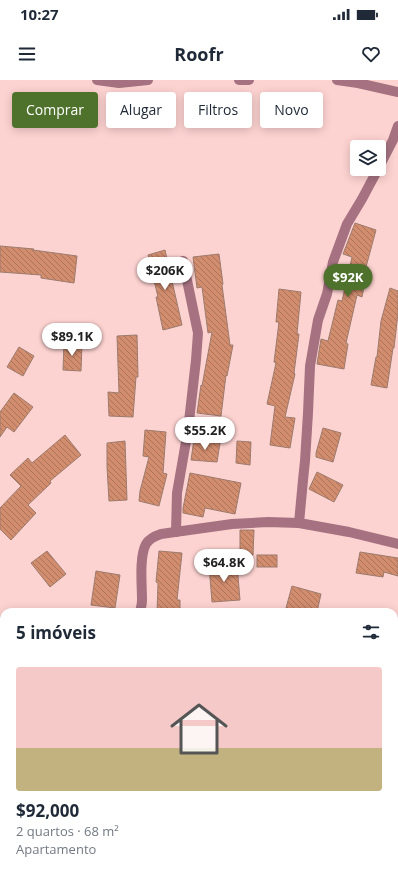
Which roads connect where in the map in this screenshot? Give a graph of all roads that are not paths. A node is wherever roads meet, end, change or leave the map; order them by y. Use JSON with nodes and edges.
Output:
{"nodes":[{"id":1,"x":97,"y":80,"type":"edge"},
{"id":2,"x":148,"y":80,"type":"edge"},
{"id":3,"x":239,"y":80,"type":"edge"},
{"id":4,"x":249,"y":80,"type":"edge"},
{"id":5,"x":337,"y":80,"type":"edge"},
{"id":6,"x":398,"y":92,"type":"edge"},
{"id":7,"x":398,"y":126,"type":"edge"},
{"id":8,"x":386,"y":153,"type":"edge"},
{"id":9,"x":374,"y":176,"type":"edge"},
{"id":10,"x":183,"y":261,"type":"dead end"},
{"id":11,"x":299,"y":522,"type":"junction"},
{"id":12,"x":176,"y":532,"type":"junction"},
{"id":13,"x":398,"y":544,"type":"edge"},
{"id":14,"x":141,"y":608,"type":"edge"}],
"edges":[{"from":1,"to":2,"type":"street"},
{"from":3,"to":4,"type":"street"},
{"from":5,"to":6,"type":"street"},
{"from":7,"to":8,"type":"street"},
{"from":9,"to":11,"type":"street"},
{"from":10,"to":12,"type":"street"},
{"from":11,"to":12,"type":"street"},
{"from":11,"to":13,"type":"street"},
{"from":12,"to":14,"type":"street"}]}
